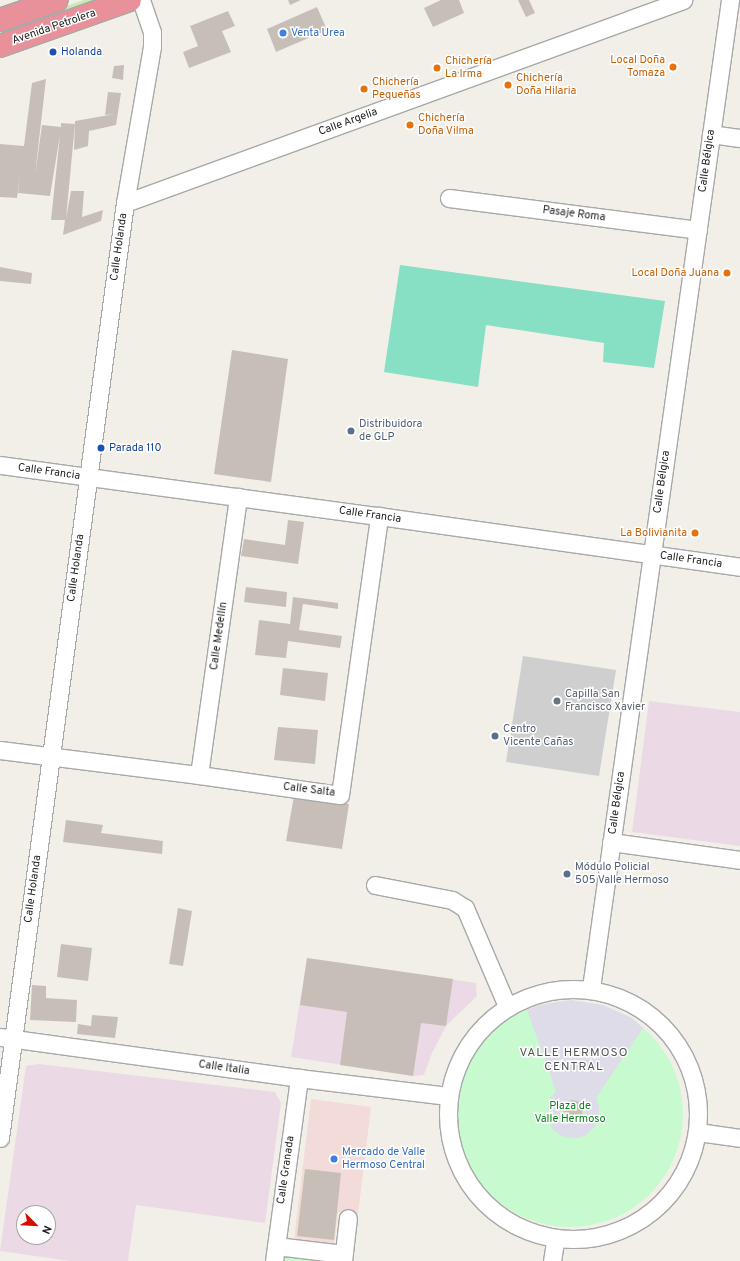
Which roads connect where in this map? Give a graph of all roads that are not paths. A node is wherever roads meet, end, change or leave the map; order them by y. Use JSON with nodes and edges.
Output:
{"nodes":[{"id":1,"x":57,"y":0,"type":"edge"},
{"id":2,"x":130,"y":0,"type":"edge"},
{"id":3,"x":141,"y":0,"type":"edge"},
{"id":4,"x":683,"y":0,"type":"edge"},
{"id":5,"x":730,"y":0,"type":"edge"},
{"id":6,"x":734,"y":18,"type":"edge"},
{"id":7,"x":0,"y":20,"type":"edge"},
{"id":8,"x":0,"y":46,"type":"edge"},
{"id":9,"x":711,"y":134,"type":"junction"},
{"id":10,"x":740,"y":138,"type":"edge"},
{"id":11,"x":449,"y":198,"type":"dead end"},
{"id":12,"x":125,"y":203,"type":"junction"},
{"id":13,"x":698,"y":230,"type":"junction"},
{"id":14,"x":0,"y":465,"type":"edge"},
{"id":15,"x":88,"y":478,"type":"junction"},
{"id":16,"x":238,"y":497,"type":"junction"},
{"id":17,"x":379,"y":516,"type":"junction"},
{"id":18,"x":652,"y":554,"type":"junction"},
{"id":19,"x":740,"y":567,"type":"edge"},
{"id":20,"x":0,"y":750,"type":"edge"},
{"id":21,"x":51,"y":757,"type":"junction"},
{"id":22,"x":200,"y":775,"type":"junction"},
{"id":23,"x":611,"y":842,"type":"junction"},
{"id":24,"x":740,"y":860,"type":"edge"},
{"id":25,"x":375,"y":885,"type":"dead end"},
{"id":26,"x":591,"y":988,"type":"junction"},
{"id":27,"x":507,"y":1006,"type":"junction"},
{"id":28,"x":7,"y":1038,"type":"edge"},
{"id":29,"x":299,"y":1078,"type":"junction"},
{"id":30,"x":448,"y":1096,"type":"junction"},
{"id":31,"x":698,"y":1132,"type":"junction"},
{"id":32,"x":0,"y":1138,"type":"edge"},
{"id":33,"x":740,"y":1138,"type":"edge"},
{"id":34,"x":348,"y":1218,"type":"dead end"},
{"id":35,"x":555,"y":1241,"type":"junction"},
{"id":36,"x":275,"y":1253,"type":"edge"},
{"id":37,"x":344,"y":1257,"type":"edge"},
{"id":38,"x":552,"y":1261,"type":"edge"}],
"edges":[{"from":1,"to":7,"type":"highway"},
{"from":2,"to":8,"type":"highway","name":"Avenida Petrolera"},
{"from":3,"to":12,"type":"street","name":"Calle Holanda"},
{"from":4,"to":12,"type":"street","name":"Calle Argelia"},
{"from":5,"to":6,"type":"street","name":"Calle Bélgica"},
{"from":6,"to":9,"type":"street","name":"Calle Bélgica"},
{"from":9,"to":10,"type":"street"},
{"from":9,"to":13,"type":"street","name":"Calle Bélgica"},
{"from":11,"to":13,"type":"street","name":"Pasaje Roma"},
{"from":12,"to":15,"type":"street","name":"Calle Holanda"},
{"from":13,"to":18,"type":"street","name":"Calle Bélgica"},
{"from":14,"to":15,"type":"street","name":"Calle Francia"},
{"from":15,"to":16,"type":"street","name":"Calle Francia"},
{"from":15,"to":21,"type":"street","name":"Calle Holanda"},
{"from":16,"to":17,"type":"street","name":"Calle Francia"},
{"from":16,"to":22,"type":"street","name":"Calle Medellín"},
{"from":17,"to":18,"type":"street","name":"Calle Francia"},
{"from":17,"to":22,"type":"street","name":"Calle Salta"},
{"from":18,"to":19,"type":"street","name":"Calle Francia"},
{"from":18,"to":23,"type":"street","name":"Calle Bélgica"},
{"from":20,"to":21,"type":"street","name":"Calle Salta"},
{"from":21,"to":22,"type":"street","name":"Calle Salta"},
{"from":21,"to":28,"type":"street","name":"Calle Holanda"},
{"from":23,"to":24,"type":"street"},
{"from":23,"to":26,"type":"street","name":"Calle Bélgica"},
{"from":25,"to":27,"type":"street"},
{"from":26,"to":27,"type":"street"},
{"from":26,"to":31,"type":"street"},
{"from":27,"to":30,"type":"street"},
{"from":28,"to":29,"type":"street","name":"Calle Italia"},
{"from":28,"to":32,"type":"street","name":"Calle Holanda"},
{"from":29,"to":30,"type":"street","name":"Calle Italia"},
{"from":29,"to":36,"type":"street","name":"Calle Granada"},
{"from":30,"to":35,"type":"street"},
{"from":31,"to":33,"type":"street"},
{"from":31,"to":35,"type":"street"},
{"from":34,"to":37,"type":"street"},
{"from":35,"to":38,"type":"street"},
{"from":36,"to":37,"type":"street"}]}
